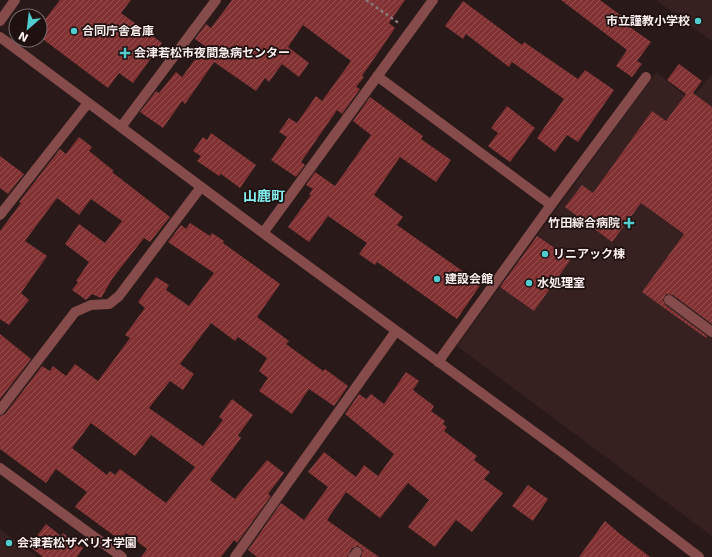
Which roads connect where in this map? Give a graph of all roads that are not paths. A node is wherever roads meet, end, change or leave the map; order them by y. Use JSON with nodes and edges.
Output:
{"nodes":[{"id":1,"x":15,"y":0,"type":"edge"},
{"id":2,"x":216,"y":0,"type":"edge"},
{"id":3,"x":433,"y":0,"type":"edge"},
{"id":4,"x":0,"y":21,"type":"edge"},
{"id":5,"x":0,"y":37,"type":"edge"},
{"id":6,"x":377,"y":76,"type":"junction"},
{"id":7,"x":646,"y":77,"type":"dead end"},
{"id":8,"x":88,"y":103,"type":"junction"},
{"id":9,"x":121,"y":127,"type":"junction"},
{"id":10,"x":201,"y":187,"type":"junction"},
{"id":11,"x":551,"y":205,"type":"junction"},
{"id":12,"x":2,"y":208,"type":"edge"},
{"id":13,"x":263,"y":233,"type":"junction"},
{"id":14,"x":669,"y":300,"type":"dead end"},
{"id":15,"x":396,"y":331,"type":"junction"},
{"id":16,"x":712,"y":332,"type":"edge"},
{"id":17,"x":438,"y":362,"type":"junction"},
{"id":18,"x":0,"y":410,"type":"edge"},
{"id":19,"x":0,"y":468,"type":"edge"},
{"id":20,"x":122,"y":557,"type":"edge"},
{"id":21,"x":235,"y":557,"type":"edge"},
{"id":22,"x":699,"y":557,"type":"edge"}],
"edges":[{"from":1,"to":4,"type":"street"},
{"from":2,"to":9,"type":"street"},
{"from":3,"to":6,"type":"street"},
{"from":5,"to":8,"type":"street"},
{"from":6,"to":11,"type":"street"},
{"from":6,"to":13,"type":"street"},
{"from":7,"to":11,"type":"street"},
{"from":8,"to":9,"type":"street"},
{"from":8,"to":12,"type":"street"},
{"from":9,"to":10,"type":"street"},
{"from":10,"to":13,"type":"street"},
{"from":10,"to":18,"type":"street"},
{"from":11,"to":17,"type":"street"},
{"from":13,"to":15,"type":"street"},
{"from":14,"to":16,"type":"street"},
{"from":15,"to":17,"type":"street"},
{"from":15,"to":21,"type":"street"},
{"from":17,"to":22,"type":"street"},
{"from":19,"to":20,"type":"street"}]}
